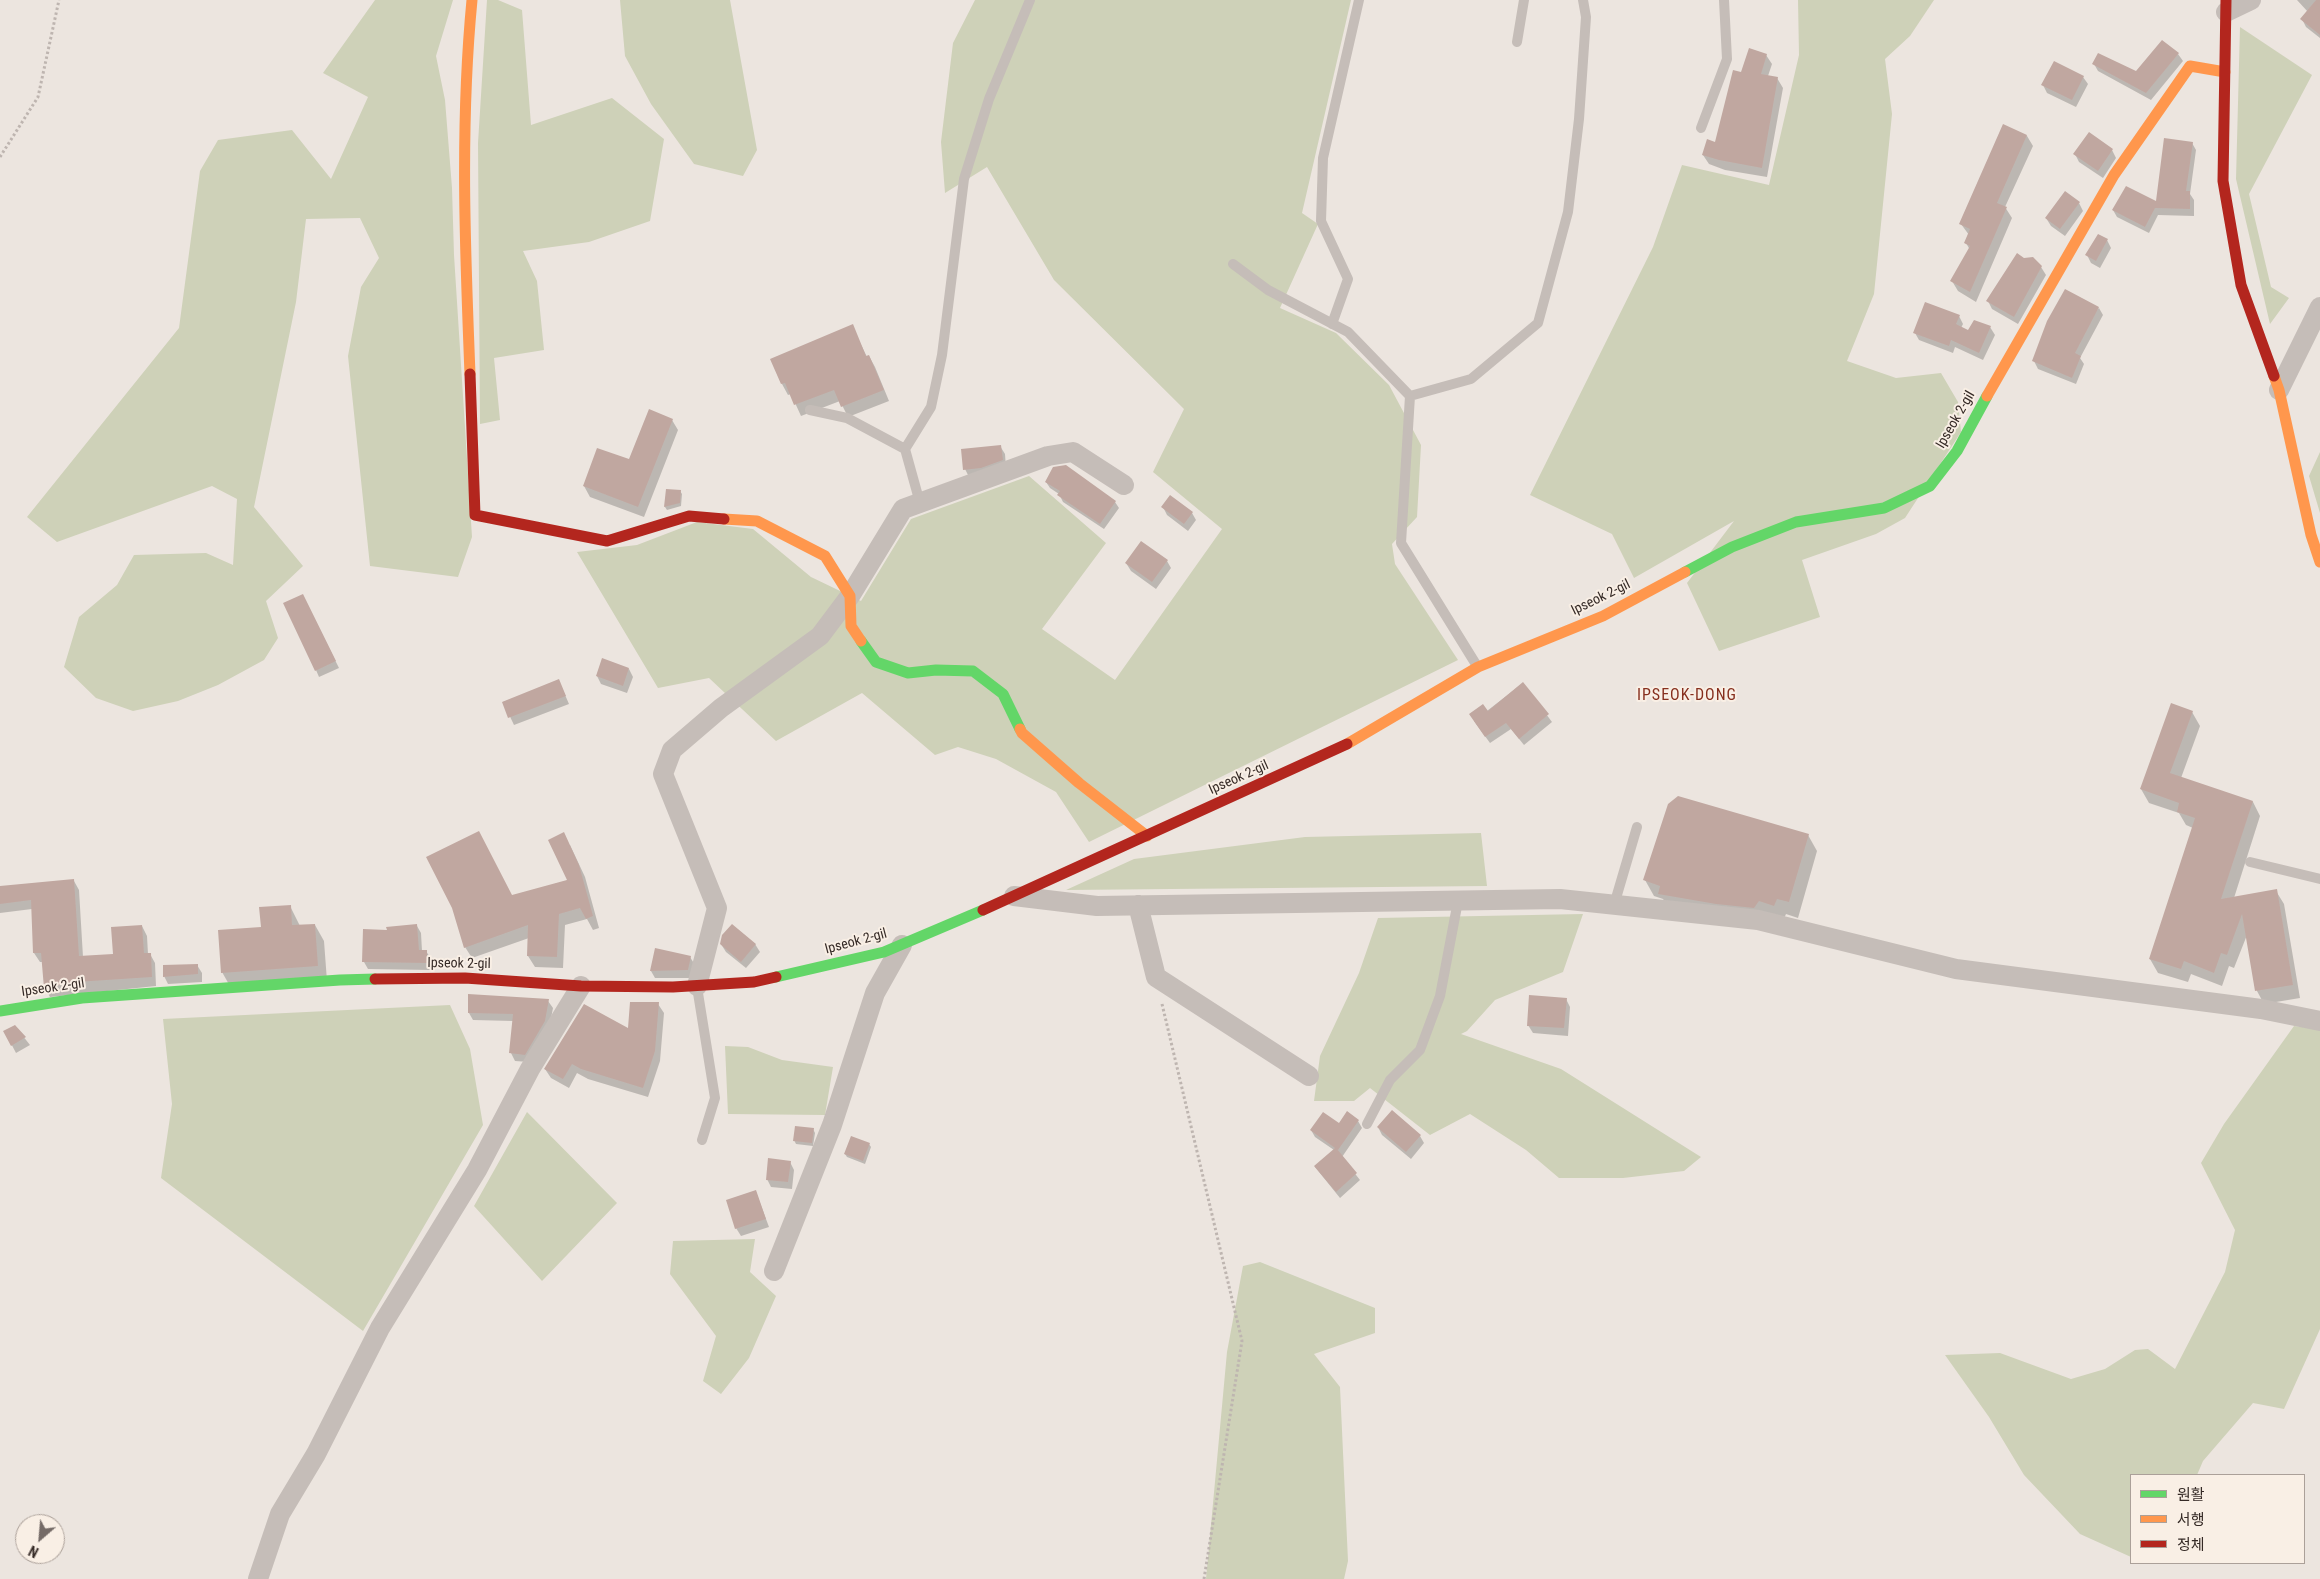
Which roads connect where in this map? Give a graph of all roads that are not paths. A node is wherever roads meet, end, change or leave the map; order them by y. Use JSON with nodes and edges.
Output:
{"nodes":[{"id":1,"x":472,"y":0,"type":"edge"},
{"id":2,"x":1030,"y":0,"type":"edge"},
{"id":3,"x":1359,"y":0,"type":"edge"},
{"id":4,"x":1524,"y":0,"type":"edge"},
{"id":5,"x":1582,"y":0,"type":"edge"},
{"id":6,"x":1724,"y":0,"type":"edge"},
{"id":7,"x":2251,"y":0,"type":"edge"},
{"id":8,"x":2226,"y":6,"type":"edge"},
{"id":9,"x":1518,"y":42,"type":"dead end"},
{"id":10,"x":2225,"y":72,"type":"junction"},
{"id":11,"x":1701,"y":128,"type":"dead end"},
{"id":12,"x":1233,"y":264,"type":"dead end"},
{"id":13,"x":2320,"y":307,"type":"edge"},
{"id":14,"x":1332,"y":324,"type":"junction"},
{"id":15,"x":2279,"y":390,"type":"junction"},
{"id":16,"x":1410,"y":396,"type":"junction"},
{"id":17,"x":810,"y":410,"type":"dead end"},
{"id":18,"x":905,"y":449,"type":"junction"},
{"id":19,"x":1124,"y":485,"type":"dead end"},
{"id":20,"x":920,"y":503,"type":"junction"},
{"id":21,"x":2320,"y":562,"type":"edge"},
{"id":22,"x":850,"y":596,"type":"junction"},
{"id":23,"x":1478,"y":667,"type":"junction"},
{"id":24,"x":1637,"y":827,"type":"dead end"},
{"id":25,"x":1147,"y":836,"type":"junction"},
{"id":26,"x":2250,"y":862,"type":"dead end"},
{"id":27,"x":2320,"y":879,"type":"edge"},
{"id":28,"x":1014,"y":896,"type":"junction"},
{"id":29,"x":1458,"y":901,"type":"junction"},
{"id":30,"x":1138,"y":905,"type":"junction"},
{"id":31,"x":1614,"y":905,"type":"junction"},
{"id":32,"x":902,"y":945,"type":"junction"},
{"id":33,"x":581,"y":986,"type":"junction"},
{"id":34,"x":697,"y":986,"type":"junction"},
{"id":35,"x":0,"y":1011,"type":"edge"},
{"id":36,"x":2320,"y":1021,"type":"edge"},
{"id":37,"x":1309,"y":1076,"type":"dead end"},
{"id":38,"x":1367,"y":1124,"type":"dead end"},
{"id":39,"x":702,"y":1140,"type":"dead end"},
{"id":40,"x":774,"y":1271,"type":"dead end"},
{"id":41,"x":258,"y":1579,"type":"edge"}],
"edges":[{"from":1,"to":22,"type":"street"},
{"from":2,"to":18,"type":"lane"},
{"from":3,"to":14,"type":"lane"},
{"from":4,"to":9,"type":"lane"},
{"from":5,"to":16,"type":"lane"},
{"from":6,"to":11,"type":"lane"},
{"from":7,"to":8,"type":"street"},
{"from":8,"to":10,"type":"street"},
{"from":10,"to":15,"type":"street"},
{"from":10,"to":23,"type":"street","name":"Ipseok 2-gil"},
{"from":12,"to":14,"type":"lane"},
{"from":13,"to":15,"type":"street"},
{"from":14,"to":16,"type":"lane"},
{"from":15,"to":21,"type":"street"},
{"from":16,"to":23,"type":"lane"},
{"from":17,"to":18,"type":"lane"},
{"from":18,"to":20,"type":"lane"},
{"from":19,"to":20,"type":"street"},
{"from":20,"to":22,"type":"street"},
{"from":22,"to":25,"type":"street"},
{"from":22,"to":34,"type":"street"},
{"from":23,"to":25,"type":"street","name":"Ipseok 2-gil"},
{"from":24,"to":31,"type":"lane"},
{"from":25,"to":28,"type":"street","name":"Ipseok 2-gil"},
{"from":26,"to":27,"type":"lane"},
{"from":28,"to":30,"type":"street"},
{"from":28,"to":32,"type":"street","name":"Ipseok 2-gil"},
{"from":29,"to":30,"type":"street"},
{"from":29,"to":31,"type":"street"},
{"from":29,"to":38,"type":"lane"},
{"from":30,"to":37,"type":"street"},
{"from":31,"to":36,"type":"street"},
{"from":32,"to":34,"type":"street","name":"Ipseok 2-gil"},
{"from":32,"to":40,"type":"street"},
{"from":33,"to":34,"type":"street","name":"Ipseok 2-gil"},
{"from":33,"to":35,"type":"street","name":"Ipseok 2-gil"},
{"from":33,"to":41,"type":"street"},
{"from":34,"to":39,"type":"lane"}]}
